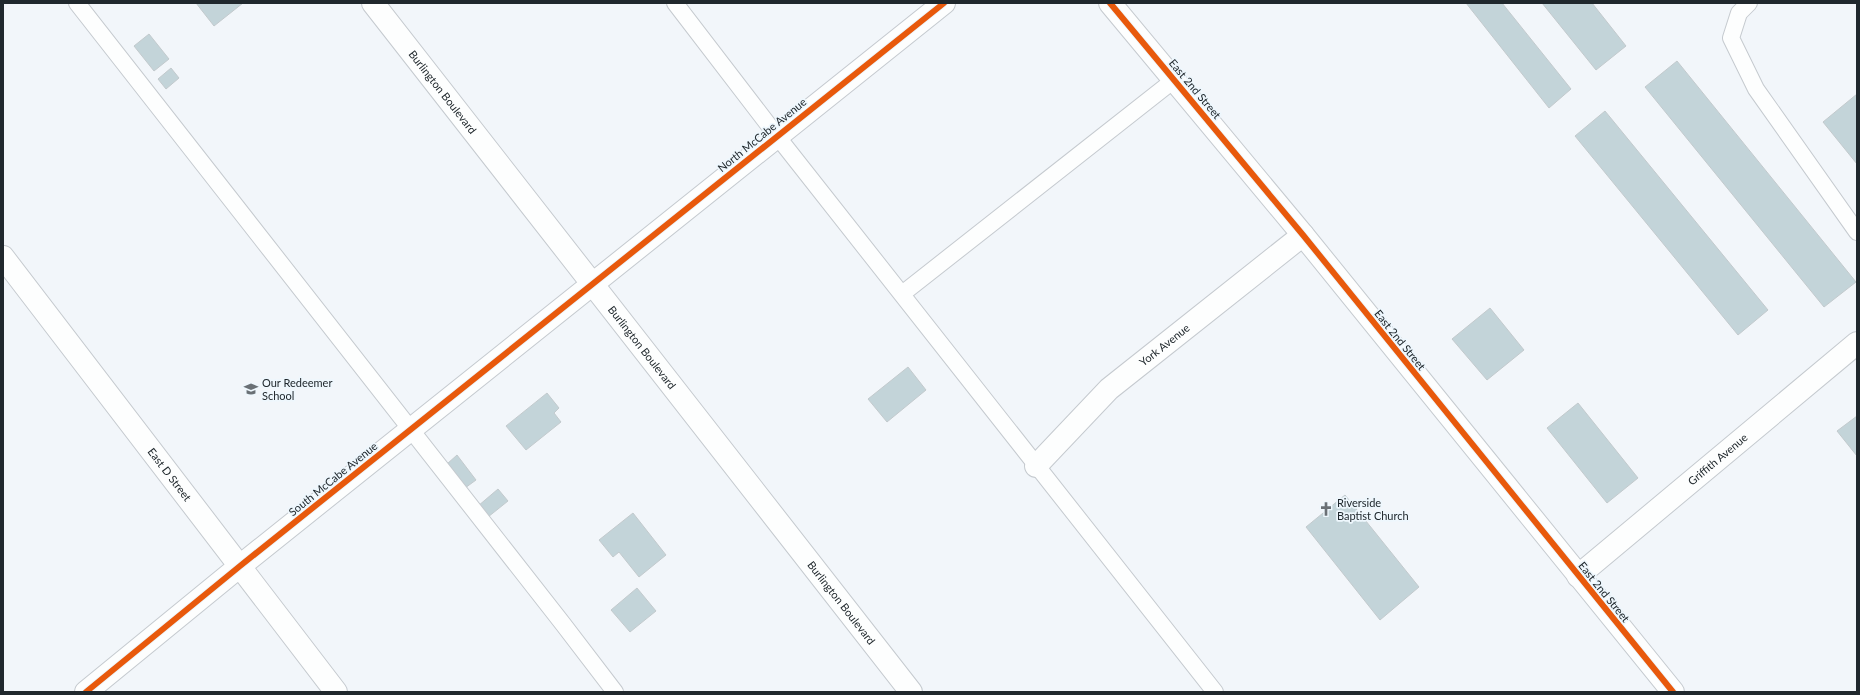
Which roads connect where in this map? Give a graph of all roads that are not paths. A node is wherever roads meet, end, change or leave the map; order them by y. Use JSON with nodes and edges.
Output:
{"nodes":[{"id":1,"x":77,"y":3,"type":"edge"},
{"id":2,"x":374,"y":3,"type":"edge"},
{"id":3,"x":675,"y":3,"type":"edge"},
{"id":4,"x":944,"y":3,"type":"edge"},
{"id":5,"x":1110,"y":3,"type":"edge"},
{"id":6,"x":1749,"y":3,"type":"edge"},
{"id":7,"x":1174,"y":80,"type":"junction"},
{"id":8,"x":778,"y":136,"type":"junction"},
{"id":9,"x":1857,"y":232,"type":"edge"},
{"id":10,"x":1302,"y":235,"type":"junction"},
{"id":11,"x":3,"y":257,"type":"edge"},
{"id":12,"x":593,"y":284,"type":"junction"},
{"id":13,"x":902,"y":294,"type":"junction"},
{"id":14,"x":1857,"y":343,"type":"edge"},
{"id":15,"x":411,"y":430,"type":"junction"},
{"id":16,"x":1036,"y":466,"type":"junction"},
{"id":17,"x":240,"y":566,"type":"junction"},
{"id":18,"x":1578,"y":576,"type":"junction"},
{"id":19,"x":86,"y":692,"type":"edge"},
{"id":20,"x":336,"y":692,"type":"edge"},
{"id":21,"x":615,"y":692,"type":"edge"},
{"id":22,"x":911,"y":692,"type":"edge"},
{"id":23,"x":1215,"y":692,"type":"edge"},
{"id":24,"x":1673,"y":692,"type":"edge"}],
"edges":[{"from":1,"to":15,"type":"lane"},
{"from":2,"to":12,"type":"street","name":"Burlington Boulevard"},
{"from":3,"to":8,"type":"lane"},
{"from":4,"to":8,"type":"street","name":"North McCabe Avenue"},
{"from":5,"to":7,"type":"street","name":"East 2nd Street"},
{"from":6,"to":9,"type":"lane"},
{"from":7,"to":10,"type":"street","name":"East 2nd Street"},
{"from":7,"to":13,"type":"lane"},
{"from":8,"to":12,"type":"street","name":"North McCabe Avenue"},
{"from":8,"to":13,"type":"lane"},
{"from":10,"to":16,"type":"street","name":"York Avenue"},
{"from":10,"to":18,"type":"street","name":"East 2nd Street"},
{"from":11,"to":17,"type":"street","name":"East D Street"},
{"from":12,"to":15,"type":"street","name":"South McCabe Avenue"},
{"from":12,"to":22,"type":"street","name":"Burlington Boulevard"},
{"from":13,"to":16,"type":"lane"},
{"from":14,"to":18,"type":"street","name":"Griffith Avenue"},
{"from":15,"to":17,"type":"street","name":"South McCabe Avenue"},
{"from":15,"to":21,"type":"lane"},
{"from":16,"to":23,"type":"lane"},
{"from":17,"to":19,"type":"street","name":"South McCabe Avenue"},
{"from":17,"to":20,"type":"street","name":"East D Street"},
{"from":18,"to":24,"type":"street","name":"East 2nd Street"}]}
